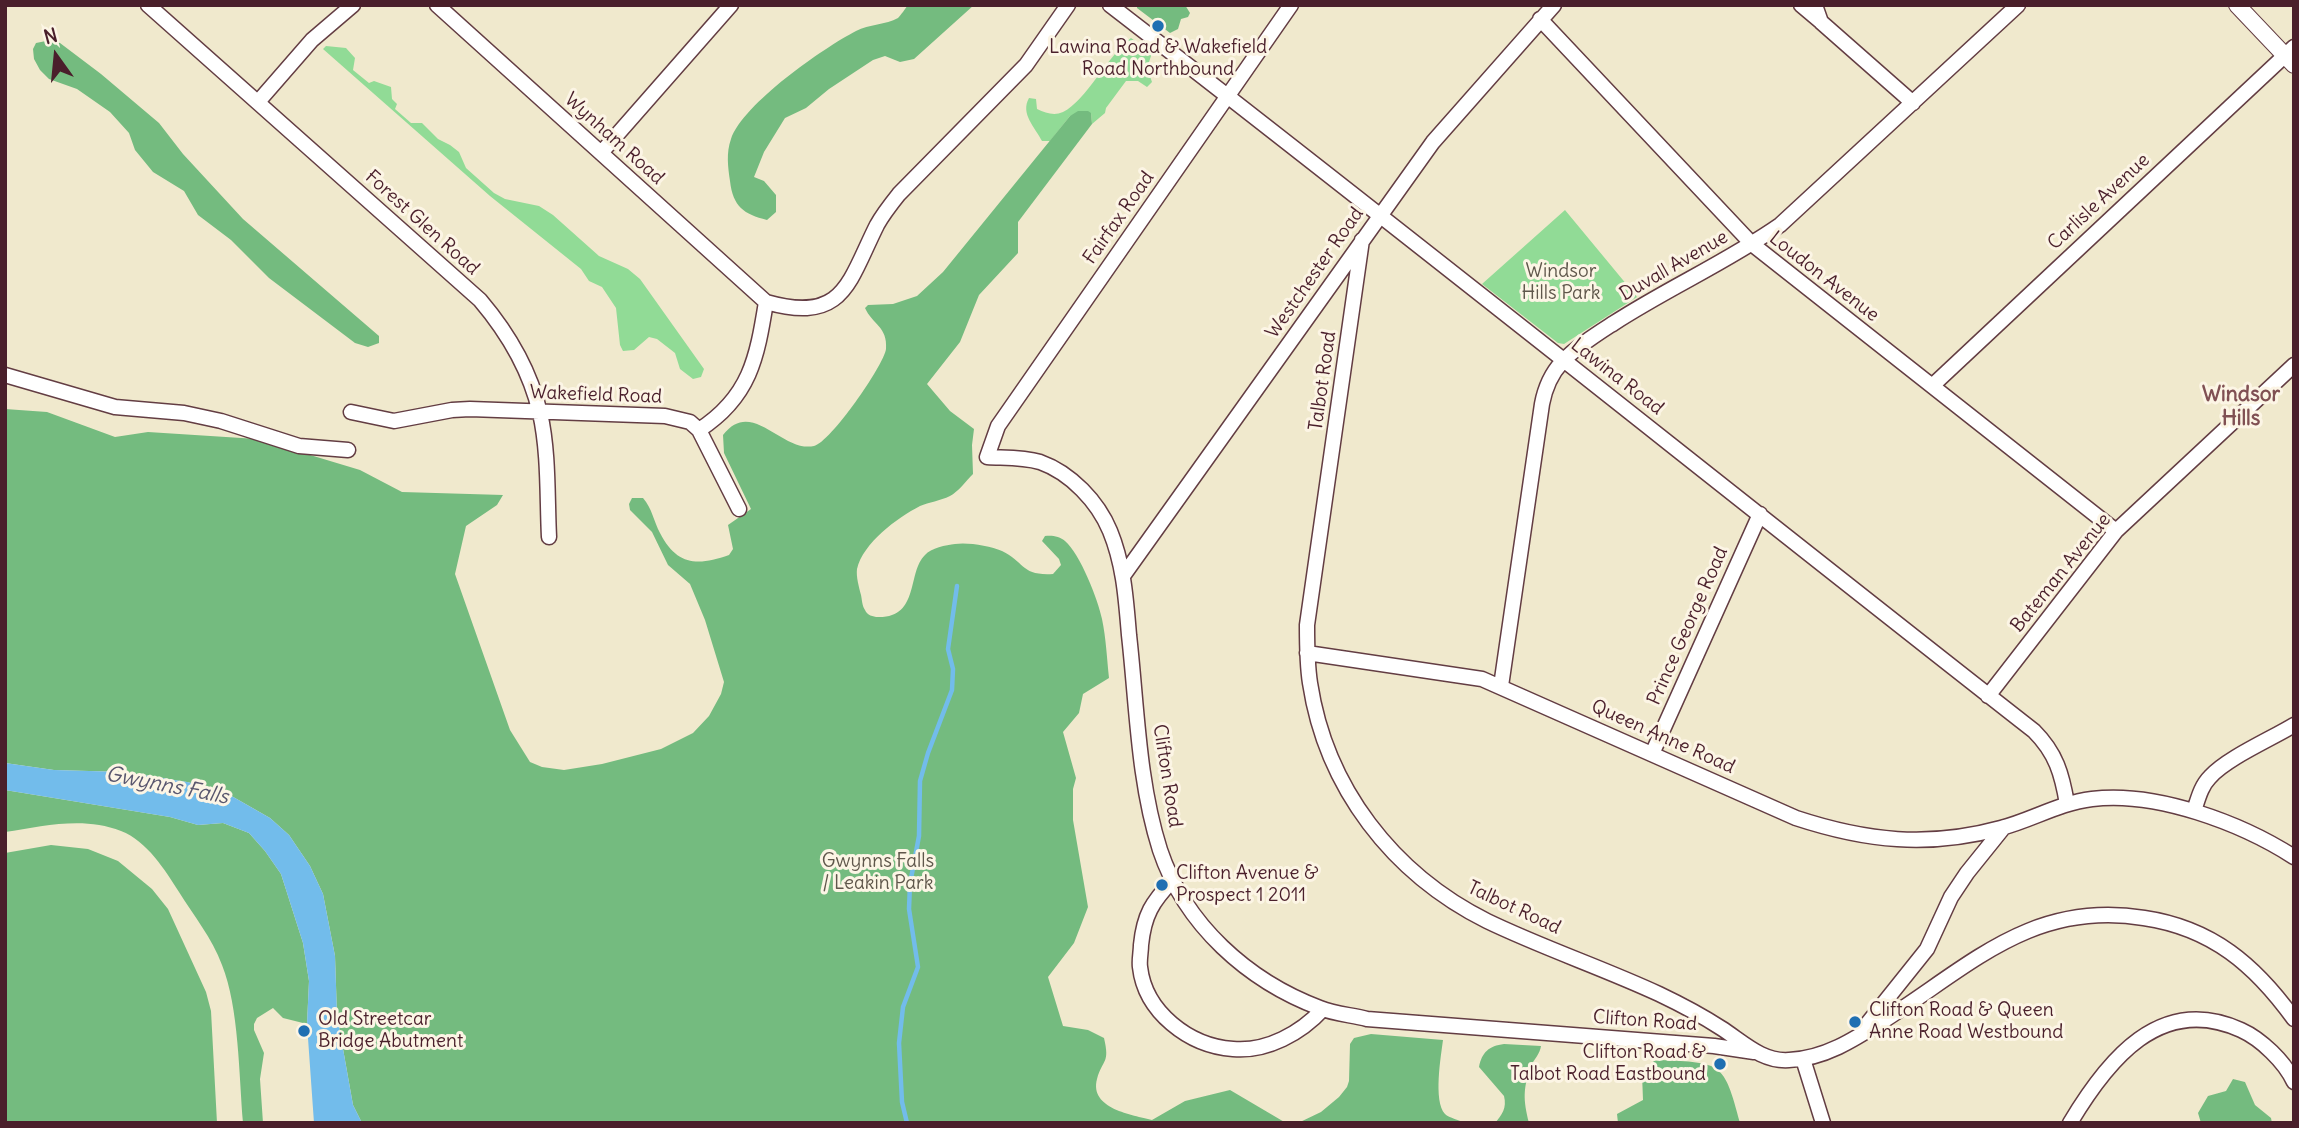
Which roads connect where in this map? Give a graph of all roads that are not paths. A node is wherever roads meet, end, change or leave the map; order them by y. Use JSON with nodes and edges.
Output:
{"nodes":[{"id":1,"x":148,"y":5,"type":"edge"},
{"id":2,"x":353,"y":5,"type":"edge"},
{"id":3,"x":437,"y":5,"type":"edge"},
{"id":4,"x":732,"y":5,"type":"edge"},
{"id":5,"x":1068,"y":5,"type":"edge"},
{"id":6,"x":1110,"y":5,"type":"edge"},
{"id":7,"x":1291,"y":5,"type":"edge"},
{"id":8,"x":1554,"y":5,"type":"edge"},
{"id":9,"x":1801,"y":5,"type":"edge"},
{"id":10,"x":1815,"y":5,"type":"edge"},
{"id":11,"x":2018,"y":5,"type":"edge"},
{"id":12,"x":2237,"y":5,"type":"edge"},
{"id":13,"x":1540,"y":19,"type":"junction"},
{"id":14,"x":1821,"y":22,"type":"junction"},
{"id":15,"x":2291,"y":56,"type":"edge"},
{"id":16,"x":1228,"y":96,"type":"junction"},
{"id":17,"x":258,"y":102,"type":"junction"},
{"id":18,"x":1913,"y":103,"type":"junction"},
{"id":19,"x":600,"y":153,"type":"junction"},
{"id":20,"x":1380,"y":214,"type":"junction"},
{"id":21,"x":1362,"y":240,"type":"junction"},
{"id":22,"x":1752,"y":244,"type":"junction"},
{"id":23,"x":766,"y":302,"type":"junction"},
{"id":24,"x":1563,"y":360,"type":"junction"},
{"id":25,"x":2294,"y":365,"type":"edge"},
{"id":26,"x":5,"y":375,"type":"edge"},
{"id":27,"x":1931,"y":386,"type":"junction"},
{"id":28,"x":351,"y":412,"type":"dead end"},
{"id":29,"x":540,"y":412,"type":"junction"},
{"id":30,"x":699,"y":430,"type":"junction"},
{"id":31,"x":348,"y":450,"type":"dead end"},
{"id":32,"x":987,"y":457,"type":"joint"},
{"id":33,"x":738,"y":509,"type":"dead end"},
{"id":34,"x":1760,"y":514,"type":"junction"},
{"id":35,"x":2116,"y":531,"type":"junction"},
{"id":36,"x":549,"y":537,"type":"dead end"},
{"id":37,"x":1123,"y":576,"type":"junction"},
{"id":38,"x":1307,"y":653,"type":"junction"},
{"id":39,"x":1502,"y":686,"type":"junction"},
{"id":40,"x":1988,"y":695,"type":"junction"},
{"id":41,"x":2294,"y":725,"type":"edge"},
{"id":42,"x":1652,"y":754,"type":"junction"},
{"id":43,"x":2067,"y":804,"type":"junction"},
{"id":44,"x":2194,"y":811,"type":"junction"},
{"id":45,"x":2004,"y":827,"type":"junction"},
{"id":46,"x":2294,"y":857,"type":"edge"},
{"id":47,"x":1173,"y":880,"type":"junction"},
{"id":48,"x":1323,"y":1009,"type":"junction"},
{"id":49,"x":2294,"y":1019,"type":"edge"},
{"id":50,"x":1854,"y":1040,"type":"junction"},
{"id":51,"x":1754,"y":1052,"type":"junction"},
{"id":52,"x":1803,"y":1059,"type":"junction"},
{"id":53,"x":2292,"y":1075,"type":"edge"},
{"id":54,"x":1823,"y":1123,"type":"edge"},
{"id":55,"x":2070,"y":1123,"type":"edge"}],
"edges":[{"from":1,"to":17,"type":"street","name":"Forest Glen Road"},
{"from":2,"to":17,"type":"street"},
{"from":3,"to":19,"type":"street","name":"Wynham Road"},
{"from":4,"to":19,"type":"street"},
{"from":5,"to":23,"type":"street"},
{"from":6,"to":16,"type":"street","name":"Lawina Road"},
{"from":7,"to":16,"type":"street","name":"Fairfax Road"},
{"from":8,"to":13,"type":"street","name":"Westchester Road"},
{"from":9,"to":14,"type":"street"},
{"from":10,"to":14,"type":"street"},
{"from":11,"to":18,"type":"street","name":"Duvall Avenue"},
{"from":12,"to":15,"type":"street"},
{"from":13,"to":20,"type":"street","name":"Westchester Road"},
{"from":13,"to":22,"type":"street","name":"Loudon Avenue"},
{"from":14,"to":18,"type":"street"},
{"from":15,"to":27,"type":"street","name":"Carlisle Avenue"},
{"from":16,"to":20,"type":"street","name":"Lawina Road"},
{"from":16,"to":32,"type":"street","name":"Fairfax Road"},
{"from":17,"to":29,"type":"street","name":"Forest Glen Road"},
{"from":18,"to":22,"type":"street","name":"Duvall Avenue"},
{"from":19,"to":23,"type":"street","name":"Wynham Road"},
{"from":20,"to":21,"type":"street","name":"Westchester Road"},
{"from":20,"to":24,"type":"street","name":"Lawina Road"},
{"from":21,"to":37,"type":"street","name":"Westchester Road"},
{"from":21,"to":38,"type":"street","name":"Talbot Road"},
{"from":22,"to":24,"type":"street","name":"Duvall Avenue"},
{"from":22,"to":27,"type":"street","name":"Loudon Avenue"},
{"from":23,"to":30,"type":"street"},
{"from":24,"to":34,"type":"street","name":"Lawina Road"},
{"from":24,"to":39,"type":"street","name":"Duvall Avenue"},
{"from":25,"to":35,"type":"street","name":"Bateman Avenue"},
{"from":26,"to":31,"type":"street"},
{"from":27,"to":35,"type":"street","name":"Loudon Avenue"},
{"from":28,"to":29,"type":"street","name":"Wakefield Road"},
{"from":29,"to":30,"type":"street","name":"Wakefield Road"},
{"from":29,"to":36,"type":"street","name":"Forest Glen Road"},
{"from":30,"to":33,"type":"street"},
{"from":32,"to":37,"type":"street","name":"Clifton Road"},
{"from":34,"to":40,"type":"street","name":"Lawina Road"},
{"from":34,"to":42,"type":"street","name":"Prince George Road"},
{"from":35,"to":40,"type":"street","name":"Bateman Avenue"},
{"from":37,"to":47,"type":"street","name":"Clifton Road"},
{"from":38,"to":39,"type":"street","name":"Queen Anne Road"},
{"from":38,"to":51,"type":"street","name":"Talbot Road"},
{"from":39,"to":42,"type":"street","name":"Queen Anne Road"},
{"from":40,"to":43,"type":"street","name":"Lawina Road"},
{"from":41,"to":44,"type":"street"},
{"from":42,"to":45,"type":"street","name":"Queen Anne Road"},
{"from":43,"to":44,"type":"street","name":"Queen Anne Road"},
{"from":43,"to":45,"type":"street","name":"Queen Anne Road"},
{"from":44,"to":46,"type":"street","name":"Queen Anne Road"},
{"from":45,"to":50,"type":"street"},
{"from":47,"to":48,"type":"street","name":"Clifton Road"},
{"from":47,"to":48,"type":"street"},
{"from":48,"to":51,"type":"street","name":"Clifton Road"},
{"from":49,"to":50,"type":"street"},
{"from":50,"to":52,"type":"street"},
{"from":51,"to":52,"type":"street","name":"Talbot Road"},
{"from":52,"to":54,"type":"street"},
{"from":53,"to":55,"type":"street"}]}
